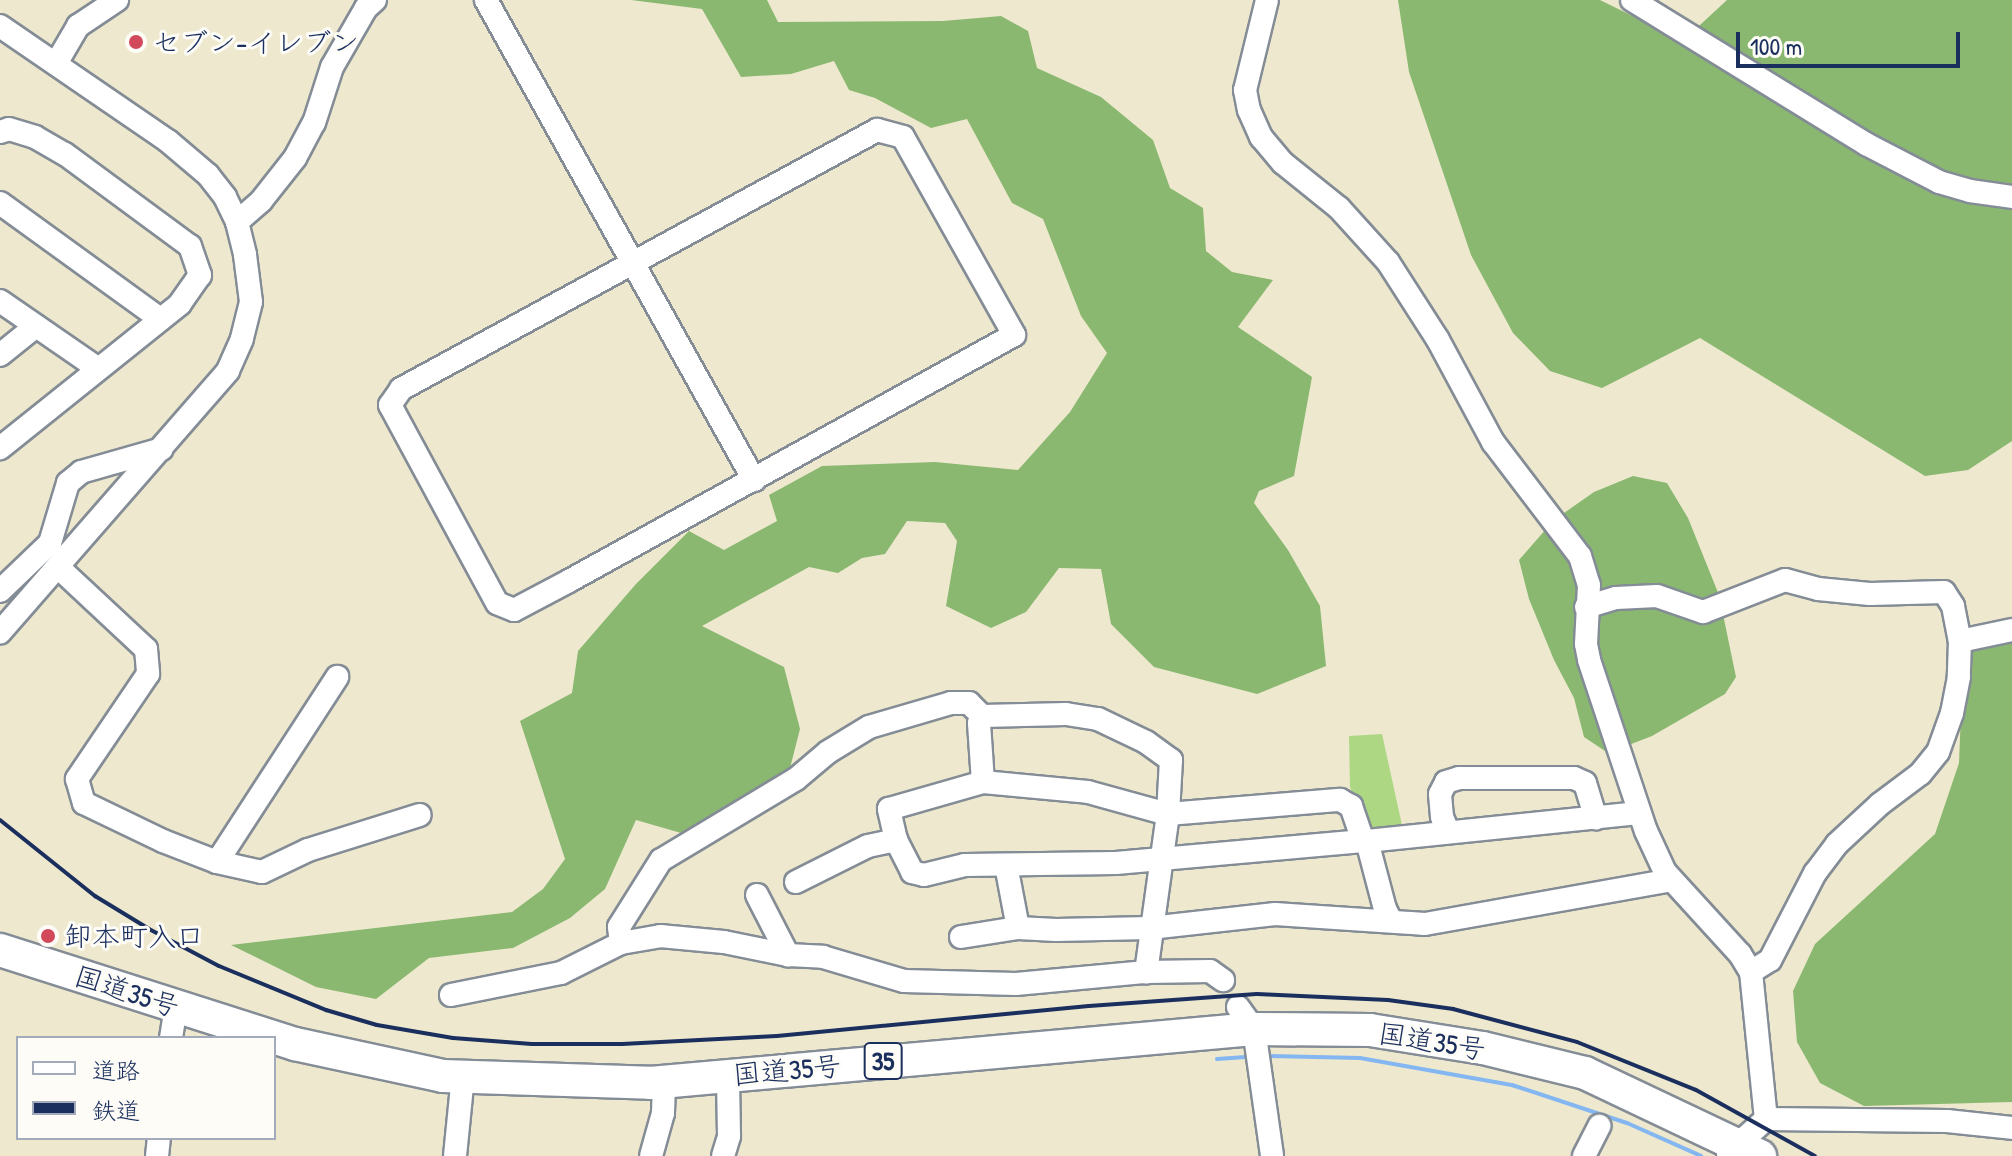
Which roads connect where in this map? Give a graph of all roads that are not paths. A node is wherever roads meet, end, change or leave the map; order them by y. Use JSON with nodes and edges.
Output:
{"nodes":[{"id":1,"x":117,"y":0,"type":"edge"},
{"id":2,"x":375,"y":0,"type":"edge"},
{"id":3,"x":486,"y":0,"type":"edge"},
{"id":4,"x":1267,"y":0,"type":"edge"},
{"id":5,"x":1632,"y":0,"type":"edge"},
{"id":6,"x":0,"y":26,"type":"edge"},
{"id":7,"x":57,"y":62,"type":"junction"},
{"id":8,"x":0,"y":132,"type":"edge"},
{"id":9,"x":2012,"y":197,"type":"edge"},
{"id":10,"x":0,"y":203,"type":"edge"},
{"id":11,"x":237,"y":222,"type":"junction"},
{"id":12,"x":633,"y":264,"type":"junction"},
{"id":13,"x":0,"y":301,"type":"edge"},
{"id":14,"x":160,"y":319,"type":"junction"},
{"id":15,"x":36,"y":326,"type":"junction"},
{"id":16,"x":0,"y":355,"type":"edge"},
{"id":17,"x":97,"y":368,"type":"junction"},
{"id":18,"x":0,"y":448,"type":"edge"},
{"id":19,"x":162,"y":449,"type":"junction"},
{"id":20,"x":754,"y":480,"type":"junction"},
{"id":21,"x":58,"y":567,"type":"junction"},
{"id":22,"x":0,"y":591,"type":"edge"},
{"id":23,"x":1586,"y":607,"type":"junction"},
{"id":24,"x":2012,"y":630,"type":"edge"},
{"id":25,"x":0,"y":632,"type":"edge"},
{"id":26,"x":1960,"y":641,"type":"junction"},
{"id":27,"x":337,"y":677,"type":"dead end"},
{"id":28,"x":982,"y":716,"type":"junction"},
{"id":29,"x":983,"y":782,"type":"junction"},
{"id":30,"x":1639,"y":813,"type":"junction"},
{"id":31,"x":1168,"y":814,"type":"junction"},
{"id":32,"x":420,"y":815,"type":"dead end"},
{"id":33,"x":1596,"y":818,"type":"junction"},
{"id":34,"x":1448,"y":831,"type":"junction"},
{"id":35,"x":896,"y":840,"type":"junction"},
{"id":36,"x":1365,"y":841,"type":"junction"},
{"id":37,"x":1160,"y":861,"type":"junction"},
{"id":38,"x":217,"y":862,"type":"junction"},
{"id":39,"x":1006,"y":865,"type":"junction"},
{"id":40,"x":1671,"y":880,"type":"junction"},
{"id":41,"x":796,"y":882,"type":"dead end"},
{"id":42,"x":757,"y":895,"type":"dead end"},
{"id":43,"x":1391,"y":921,"type":"junction"},
{"id":44,"x":1018,"y":928,"type":"junction"},
{"id":45,"x":1150,"y":928,"type":"junction"},
{"id":46,"x":961,"y":937,"type":"dead end"},
{"id":47,"x":621,"y":943,"type":"junction"},
{"id":48,"x":0,"y":950,"type":"edge"},
{"id":49,"x":788,"y":955,"type":"junction"},
{"id":50,"x":1146,"y":972,"type":"junction"},
{"id":51,"x":1751,"y":972,"type":"junction"},
{"id":52,"x":1223,"y":980,"type":"dead end"},
{"id":53,"x":451,"y":995,"type":"dead end"},
{"id":54,"x":176,"y":1007,"type":"junction"},
{"id":55,"x":1246,"y":1018,"type":"junction"},
{"id":56,"x":171,"y":1036,"type":"edge"},
{"id":57,"x":269,"y":1036,"type":"edge"},
{"id":58,"x":276,"y":1038,"type":"edge"},
{"id":59,"x":463,"y":1076,"type":"junction"},
{"id":60,"x":728,"y":1076,"type":"junction"},
{"id":61,"x":664,"y":1082,"type":"junction"},
{"id":62,"x":1766,"y":1119,"type":"junction"},
{"id":63,"x":1599,"y":1126,"type":"dead end"},
{"id":64,"x":2012,"y":1128,"type":"edge"},
{"id":65,"x":1741,"y":1152,"type":"edge"},
{"id":66,"x":455,"y":1156,"type":"edge"},
{"id":67,"x":651,"y":1156,"type":"edge"},
{"id":68,"x":723,"y":1156,"type":"edge"},
{"id":69,"x":1272,"y":1156,"type":"edge"},
{"id":70,"x":1584,"y":1156,"type":"edge"}],
"edges":[{"from":1,"to":7,"type":"street"},
{"from":2,"to":11,"type":"street"},
{"from":3,"to":12,"type":"street"},
{"from":4,"to":23,"type":"street"},
{"from":5,"to":9,"type":"street"},
{"from":6,"to":7,"type":"street"},
{"from":7,"to":11,"type":"street"},
{"from":8,"to":14,"type":"street"},
{"from":10,"to":14,"type":"street"},
{"from":11,"to":19,"type":"street"},
{"from":12,"to":20,"type":"street"},
{"from":12,"to":20,"type":"street"},
{"from":12,"to":20,"type":"street"},
{"from":13,"to":15,"type":"street"},
{"from":14,"to":17,"type":"street"},
{"from":15,"to":16,"type":"street"},
{"from":15,"to":17,"type":"street"},
{"from":17,"to":18,"type":"street"},
{"from":19,"to":21,"type":"street"},
{"from":19,"to":22,"type":"street"},
{"from":21,"to":25,"type":"street"},
{"from":21,"to":38,"type":"street"},
{"from":23,"to":26,"type":"street"},
{"from":23,"to":30,"type":"street"},
{"from":24,"to":26,"type":"street"},
{"from":26,"to":51,"type":"street"},
{"from":27,"to":38,"type":"street"},
{"from":28,"to":29,"type":"street"},
{"from":28,"to":31,"type":"street"},
{"from":28,"to":47,"type":"street"},
{"from":29,"to":31,"type":"street"},
{"from":29,"to":35,"type":"street"},
{"from":30,"to":33,"type":"street"},
{"from":30,"to":40,"type":"street"},
{"from":31,"to":36,"type":"street"},
{"from":31,"to":37,"type":"street"},
{"from":32,"to":38,"type":"street"},
{"from":33,"to":34,"type":"street"},
{"from":33,"to":34,"type":"street"},
{"from":34,"to":36,"type":"street"},
{"from":35,"to":39,"type":"street"},
{"from":35,"to":41,"type":"street"},
{"from":36,"to":37,"type":"street"},
{"from":36,"to":43,"type":"street"},
{"from":37,"to":39,"type":"street"},
{"from":37,"to":45,"type":"street"},
{"from":39,"to":44,"type":"street"},
{"from":40,"to":43,"type":"street"},
{"from":40,"to":51,"type":"street"},
{"from":42,"to":49,"type":"street"},
{"from":43,"to":45,"type":"street"},
{"from":44,"to":45,"type":"street"},
{"from":44,"to":46,"type":"street"},
{"from":45,"to":50,"type":"street"},
{"from":47,"to":49,"type":"street"},
{"from":47,"to":53,"type":"street"},
{"from":48,"to":54,"type":"highway","name":"国道35号","number":"35"},
{"from":49,"to":50,"type":"street"},
{"from":50,"to":52,"type":"street"},
{"from":51,"to":62,"type":"street"},
{"from":54,"to":56,"type":"street"},
{"from":54,"to":57,"type":"highway","name":"国道35号","number":"35"},
{"from":55,"to":60,"type":"highway","name":"国道35号","number":"35"},
{"from":55,"to":65,"type":"highway","name":"国道35号","number":"35"},
{"from":55,"to":69,"type":"street"},
{"from":58,"to":59,"type":"highway","name":"国道35号","number":"35"},
{"from":59,"to":61,"type":"highway","name":"国道35号","number":"35"},
{"from":59,"to":66,"type":"street"},
{"from":60,"to":61,"type":"highway","name":"国道35号","number":"35"},
{"from":60,"to":68,"type":"street"},
{"from":61,"to":67,"type":"street"},
{"from":62,"to":64,"type":"street"},
{"from":62,"to":65,"type":"street"},
{"from":63,"to":70,"type":"street"}]}
